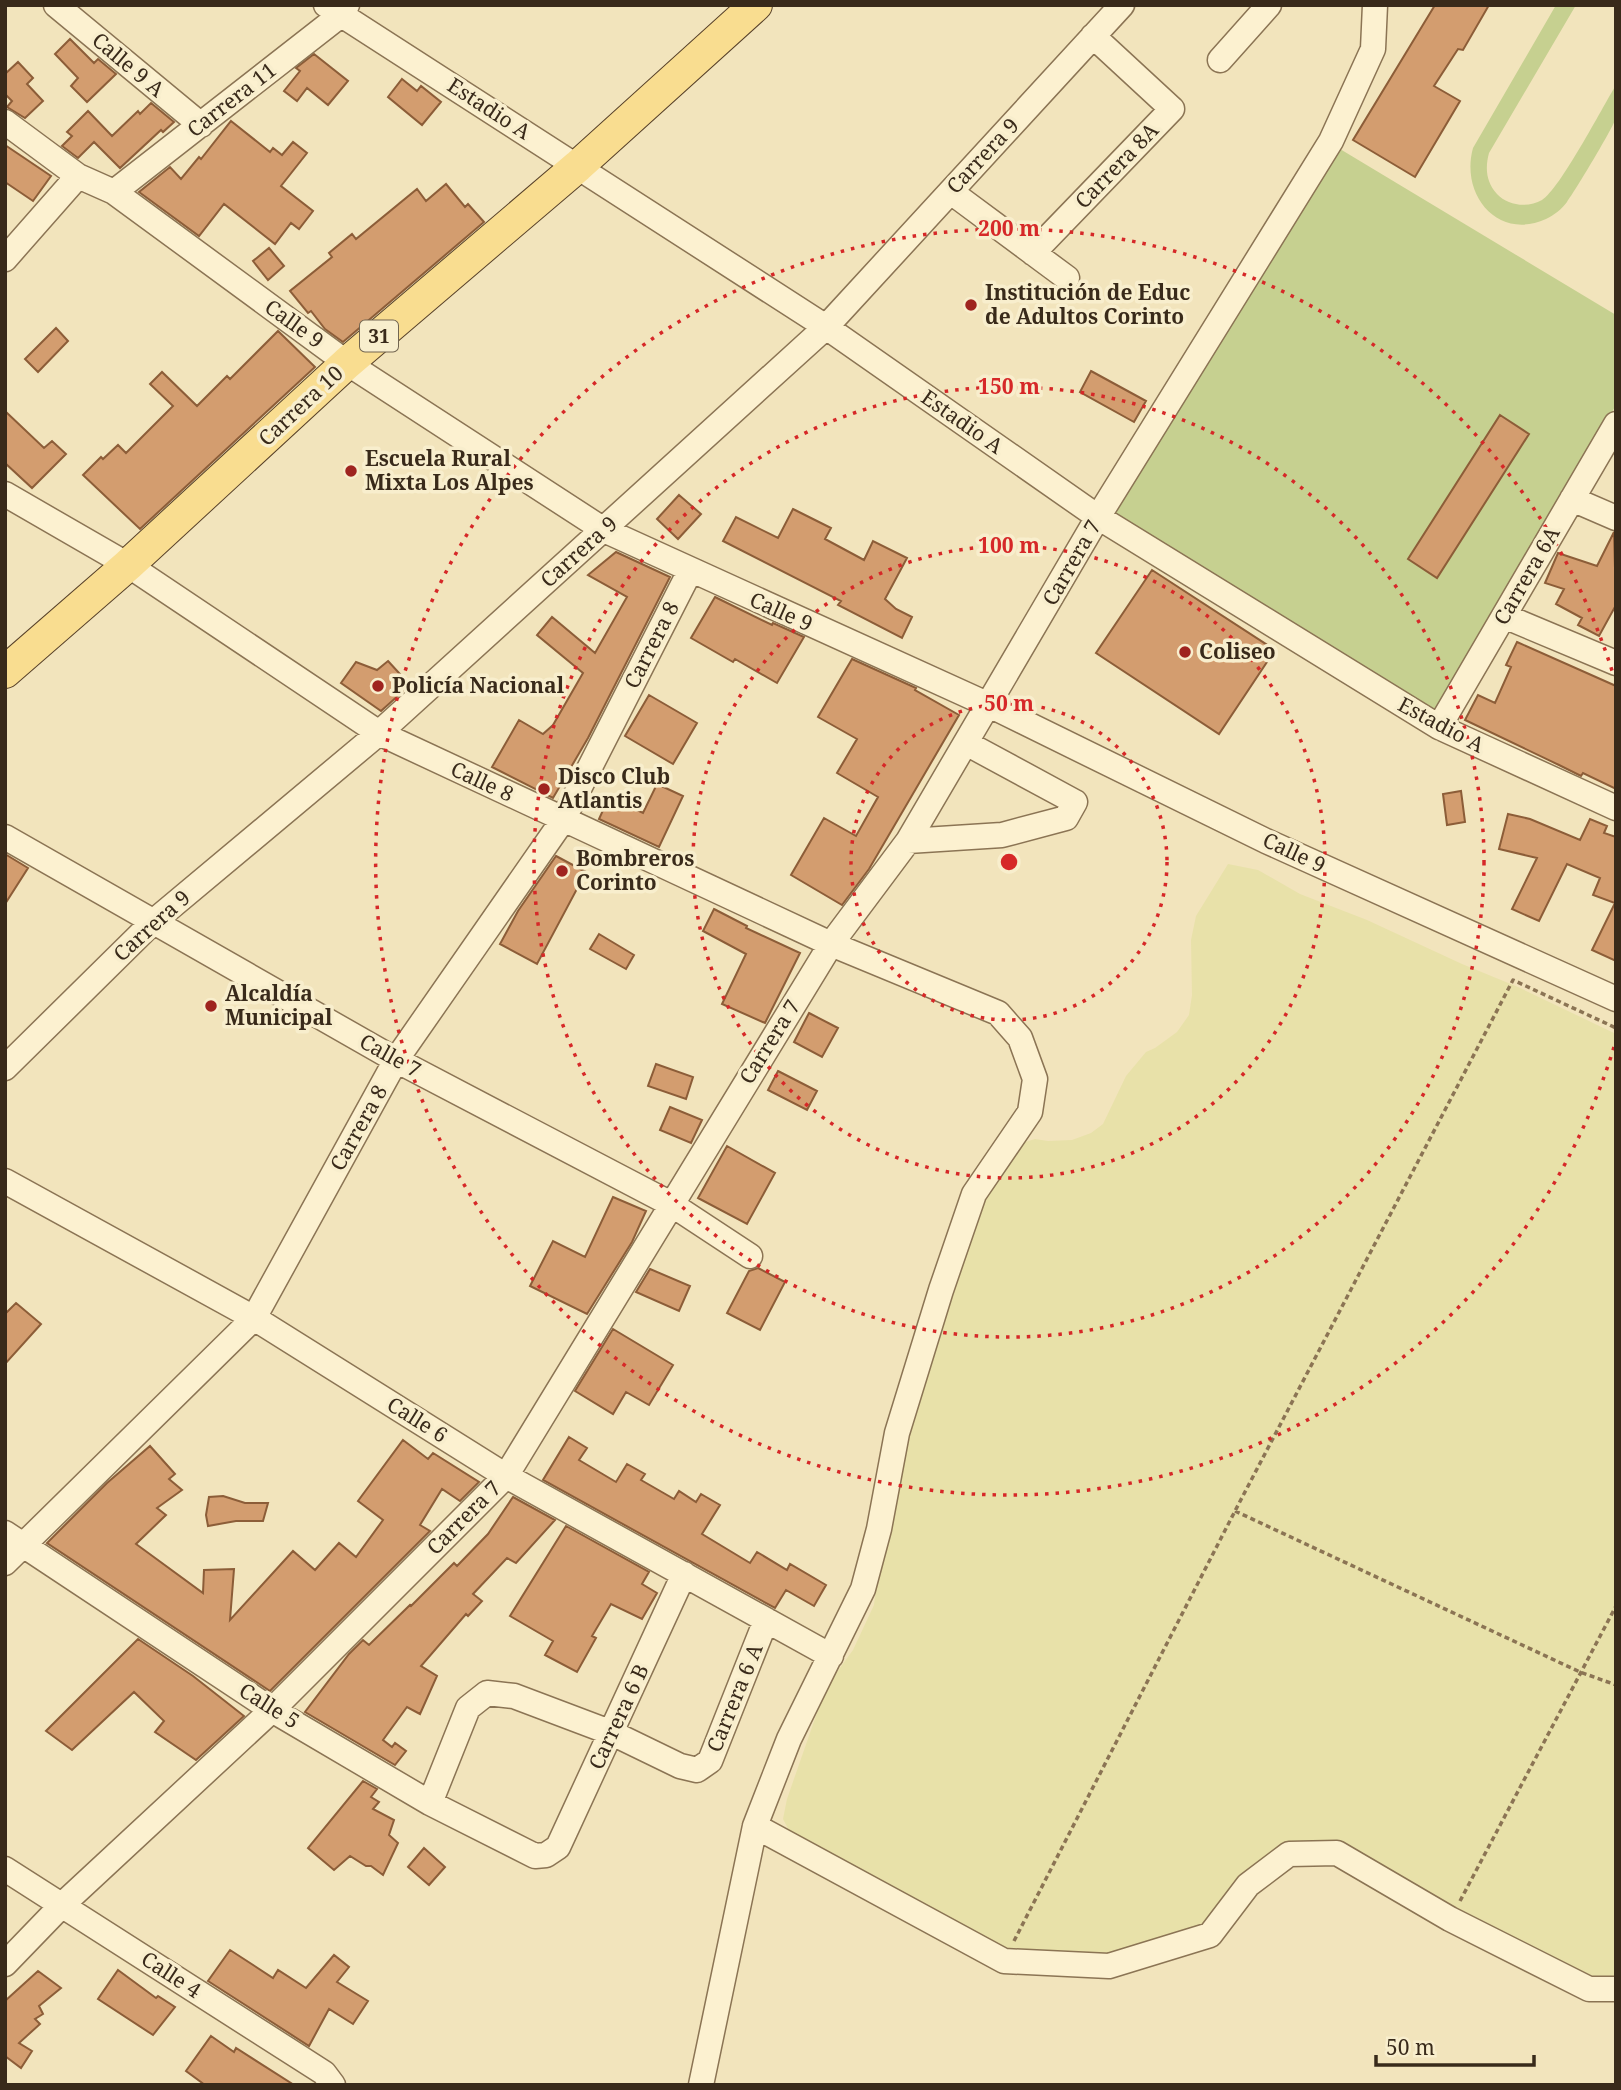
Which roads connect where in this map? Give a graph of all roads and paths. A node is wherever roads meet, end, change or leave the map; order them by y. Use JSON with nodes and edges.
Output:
{"nodes":[{"id":1,"x":56,"y":5,"type":"edge"},
{"id":2,"x":757,"y":5,"type":"edge"},
{"id":3,"x":1122,"y":5,"type":"edge"},
{"id":4,"x":1269,"y":5,"type":"edge"},
{"id":5,"x":1375,"y":5,"type":"edge"},
{"id":6,"x":338,"y":8,"type":"edge"},
{"id":7,"x":1093,"y":36,"type":"junction"},
{"id":8,"x":1220,"y":60,"type":"dead end"},
{"id":9,"x":5,"y":122,"type":"edge"},
{"id":10,"x":201,"y":125,"type":"junction"},
{"id":11,"x":579,"y":166,"type":"junction"},
{"id":12,"x":78,"y":176,"type":"junction"},
{"id":13,"x":114,"y":192,"type":"junction"},
{"id":14,"x":951,"y":192,"type":"junction"},
{"id":15,"x":1033,"y":253,"type":"junction"},
{"id":16,"x":5,"y":259,"type":"edge"},
{"id":17,"x":1068,"y":278,"type":"dead end"},
{"id":18,"x":826,"y":327,"type":"junction"},
{"id":19,"x":347,"y":363,"type":"junction"},
{"id":20,"x":1616,"y":424,"type":"edge"},
{"id":21,"x":5,"y":494,"type":"edge"},
{"id":22,"x":1572,"y":499,"type":"junction"},
{"id":23,"x":1098,"y":517,"type":"junction"},
{"id":24,"x":1616,"y":518,"type":"edge"},
{"id":25,"x":604,"y":530,"type":"junction"},
{"id":26,"x":128,"y":565,"type":"junction"},
{"id":27,"x":690,"y":571,"type":"junction"},
{"id":28,"x":1504,"y":616,"type":"junction"},
{"id":29,"x":1616,"y":663,"type":"edge"},
{"id":30,"x":5,"y":672,"type":"edge"},
{"id":31,"x":989,"y":705,"type":"junction"},
{"id":32,"x":1439,"y":727,"type":"junction"},
{"id":33,"x":379,"y":733,"type":"junction"},
{"id":34,"x":966,"y":743,"type":"junction"},
{"id":35,"x":1616,"y":808,"type":"edge"},
{"id":36,"x":563,"y":820,"type":"junction"},
{"id":37,"x":5,"y":837,"type":"edge"},
{"id":38,"x":908,"y":841,"type":"junction"},
{"id":39,"x":153,"y":922,"type":"junction"},
{"id":40,"x":831,"y":944,"type":"junction"},
{"id":41,"x":1616,"y":999,"type":"edge"},
{"id":42,"x":1616,"y":1028,"type":"edge"},
{"id":43,"x":396,"y":1060,"type":"junction"},
{"id":44,"x":5,"y":1068,"type":"edge"},
{"id":45,"x":5,"y":1181,"type":"edge"},
{"id":46,"x":671,"y":1204,"type":"junction"},
{"id":47,"x":750,"y":1256,"type":"dead end"},
{"id":48,"x":254,"y":1318,"type":"junction"},
{"id":49,"x":506,"y":1476,"type":"junction"},
{"id":50,"x":1235,"y":1511,"type":"junction"},
{"id":51,"x":15,"y":1539,"type":"edge"},
{"id":52,"x":5,"y":1563,"type":"edge"},
{"id":53,"x":684,"y":1574,"type":"junction"},
{"id":54,"x":1616,"y":1606,"type":"edge"},
{"id":55,"x":766,"y":1620,"type":"junction"},
{"id":56,"x":831,"y":1656,"type":"junction"},
{"id":57,"x":1580,"y":1672,"type":"junction"},
{"id":58,"x":1616,"y":1685,"type":"edge"},
{"id":59,"x":272,"y":1710,"type":"junction"},
{"id":60,"x":612,"y":1733,"type":"junction"},
{"id":61,"x":430,"y":1803,"type":"junction"},
{"id":62,"x":755,"y":1826,"type":"junction"},
{"id":63,"x":546,"y":1855,"type":"joint"},
{"id":64,"x":5,"y":1869,"type":"edge"},
{"id":65,"x":62,"y":1905,"type":"junction"},
{"id":66,"x":1450,"y":1919,"type":"junction"},
{"id":67,"x":1004,"y":1961,"type":"junction"},
{"id":68,"x":5,"y":1964,"type":"edge"},
{"id":69,"x":1616,"y":1989,"type":"edge"},
{"id":70,"x":332,"y":2085,"type":"edge"},
{"id":71,"x":701,"y":2085,"type":"edge"}],
"edges":[{"from":1,"to":10,"type":"street","name":"Calle 9 A"},
{"from":2,"to":11,"type":"main road","name":"Carrera 10","number":"31"},
{"from":3,"to":7,"type":"street","name":"Carrera 9"},
{"from":4,"to":8,"type":"street"},
{"from":5,"to":23,"type":"street","name":"Carrera 7"},
{"from":6,"to":10,"type":"street","name":"Carrera 11"},
{"from":6,"to":11,"type":"street","name":"Estadio A"},
{"from":7,"to":14,"type":"street","name":"Carrera 9"},
{"from":7,"to":15,"type":"street","name":"Carrera 8A"},
{"from":9,"to":12,"type":"street","name":"Calle 9"},
{"from":10,"to":13,"type":"street","name":"Carrera 11"},
{"from":11,"to":18,"type":"street","name":"Estadio A"},
{"from":11,"to":19,"type":"main road","name":"Carrera 10","number":"31"},
{"from":12,"to":13,"type":"street","name":"Calle 9"},
{"from":12,"to":16,"type":"street"},
{"from":13,"to":19,"type":"street","name":"Calle 9"},
{"from":14,"to":15,"type":"street"},
{"from":14,"to":18,"type":"street","name":"Carrera 9"},
{"from":15,"to":17,"type":"street"},
{"from":18,"to":23,"type":"street","name":"Estadio A"},
{"from":18,"to":25,"type":"street","name":"Carrera 9"},
{"from":19,"to":25,"type":"street","name":"Calle 9"},
{"from":19,"to":26,"type":"main road","name":"Carrera 10","number":"31"},
{"from":20,"to":22,"type":"street","name":"Carrera 6A"},
{"from":21,"to":26,"type":"street","name":"Calle 8"},
{"from":22,"to":24,"type":"street"},
{"from":22,"to":28,"type":"street","name":"Carrera 6A"},
{"from":23,"to":31,"type":"street","name":"Carrera 7"},
{"from":23,"to":32,"type":"street","name":"Estadio A"},
{"from":25,"to":27,"type":"street","name":"Calle 9"},
{"from":25,"to":33,"type":"street","name":"Carrera 9"},
{"from":26,"to":30,"type":"main road","name":"Carrera 10","number":"31"},
{"from":26,"to":33,"type":"street","name":"Calle 8"},
{"from":27,"to":31,"type":"street","name":"Calle 9"},
{"from":27,"to":36,"type":"street","name":"Carrera 8"},
{"from":28,"to":29,"type":"street"},
{"from":28,"to":32,"type":"street","name":"Carrera 6A"},
{"from":31,"to":34,"type":"street","name":"Carrera 7"},
{"from":31,"to":41,"type":"street","name":"Calle 9"},
{"from":32,"to":35,"type":"street","name":"Estadio A"},
{"from":33,"to":36,"type":"street","name":"Calle 8"},
{"from":33,"to":39,"type":"street","name":"Carrera 9"},
{"from":34,"to":38,"type":"street","name":"Carrera 7"},
{"from":34,"to":38,"type":"street"},
{"from":36,"to":40,"type":"street","name":"Calle 8"},
{"from":36,"to":43,"type":"street","name":"Carrera 8"},
{"from":37,"to":39,"type":"street","name":"Calle 7"},
{"from":38,"to":40,"type":"street","name":"Carrera 7"},
{"from":39,"to":43,"type":"street","name":"Calle 7"},
{"from":39,"to":44,"type":"street","name":"Carrera 9"},
{"from":40,"to":46,"type":"street","name":"Carrera 7"},
{"from":40,"to":56,"type":"street","name":"Calle 8"},
{"from":42,"to":50,"type":"path"},
{"from":43,"to":46,"type":"street","name":"Calle 7"},
{"from":43,"to":48,"type":"street","name":"Carrera 8"},
{"from":45,"to":48,"type":"street","name":"Calle 6"},
{"from":46,"to":47,"type":"street","name":"Calle 7"},
{"from":46,"to":49,"type":"street","name":"Carrera 7"},
{"from":48,"to":49,"type":"street","name":"Calle 6"},
{"from":48,"to":51,"type":"street","name":"Carrera 8"},
{"from":49,"to":53,"type":"street","name":"Calle 6"},
{"from":49,"to":59,"type":"street","name":"Carrera 7"},
{"from":50,"to":57,"type":"path"},
{"from":50,"to":67,"type":"path"},
{"from":51,"to":52,"type":"street","name":"Carrera 8"},
{"from":51,"to":59,"type":"street","name":"Calle 5"},
{"from":53,"to":55,"type":"street","name":"Calle 6"},
{"from":53,"to":60,"type":"street","name":"Carrera 6 B"},
{"from":54,"to":57,"type":"path"},
{"from":55,"to":56,"type":"street","name":"Calle 6"},
{"from":55,"to":60,"type":"street","name":"Carrera 6 A"},
{"from":56,"to":62,"type":"street"},
{"from":57,"to":58,"type":"path"},
{"from":57,"to":66,"type":"path"},
{"from":59,"to":61,"type":"street","name":"Calle 5"},
{"from":59,"to":65,"type":"street","name":"Carrera 7"},
{"from":60,"to":61,"type":"street"},
{"from":60,"to":63,"type":"street","name":"Carrera 6 B"},
{"from":61,"to":63,"type":"street","name":"Calle 5"},
{"from":62,"to":67,"type":"street"},
{"from":62,"to":71,"type":"street"},
{"from":64,"to":65,"type":"street","name":"Calle 4"},
{"from":65,"to":68,"type":"street","name":"Carrera 7"},
{"from":65,"to":70,"type":"street","name":"Calle 4"},
{"from":66,"to":67,"type":"street"},
{"from":66,"to":69,"type":"street"}]}
